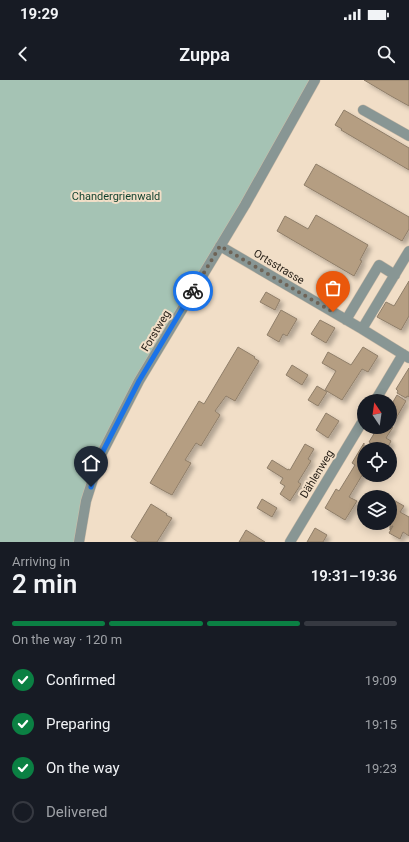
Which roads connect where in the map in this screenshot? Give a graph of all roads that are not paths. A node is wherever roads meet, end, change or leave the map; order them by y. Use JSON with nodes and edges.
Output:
{"nodes":[{"id":1,"x":315,"y":80,"type":"edge"},
{"id":2,"x":363,"y":110,"type":"dead end"},
{"id":3,"x":409,"y":136,"type":"edge"},
{"id":4,"x":220,"y":246,"type":"junction"},
{"id":5,"x":409,"y":251,"type":"edge"},
{"id":6,"x":395,"y":275,"type":"junction"},
{"id":7,"x":346,"y":320,"type":"junction"},
{"id":8,"x":362,"y":329,"type":"junction"},
{"id":9,"x":406,"y":356,"type":"edge"},
{"id":10,"x":380,"y":394,"type":"edge"},
{"id":11,"x":357,"y":431,"type":"edge"},
{"id":12,"x":79,"y":542,"type":"edge"},
{"id":13,"x":290,"y":542,"type":"edge"}],
"edges":[{"from":1,"to":4,"type":"street","name":"Forstweg"},
{"from":2,"to":3,"type":"street"},
{"from":4,"to":7,"type":"street","name":"Ortsstrasse"},
{"from":4,"to":12,"type":"street","name":"Forstweg"},
{"from":5,"to":6,"type":"street"},
{"from":6,"to":7,"type":"street"},
{"from":6,"to":8,"type":"street"},
{"from":7,"to":8,"type":"street","name":"Ortsstrasse"},
{"from":8,"to":9,"type":"street","name":"Ortsstrasse"},
{"from":9,"to":10,"type":"street"},
{"from":11,"to":13,"type":"street","name":"Dählenweg"}]}
